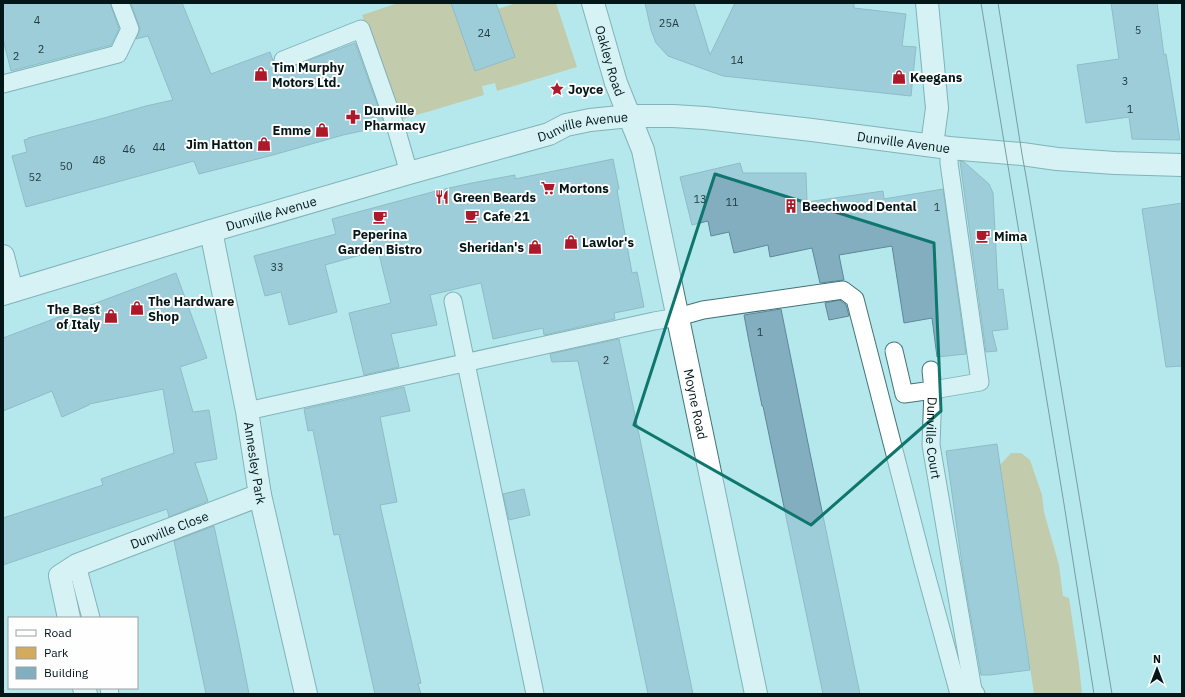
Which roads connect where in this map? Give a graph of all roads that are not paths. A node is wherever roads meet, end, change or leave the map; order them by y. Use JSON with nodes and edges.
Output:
{"nodes":[{"id":1,"x":120,"y":3,"type":"edge"},
{"id":2,"x":593,"y":3,"type":"edge"},
{"id":3,"x":927,"y":3,"type":"edge"},
{"id":4,"x":283,"y":60,"type":"dead end"},
{"id":5,"x":3,"y":84,"type":"edge"},
{"id":6,"x":630,"y":116,"type":"junction"},
{"id":7,"x":941,"y":146,"type":"junction"},
{"id":8,"x":1182,"y":165,"type":"edge"},
{"id":9,"x":409,"y":173,"type":"junction"},
{"id":10,"x":212,"y":231,"type":"junction"},
{"id":11,"x":3,"y":256,"type":"edge"},
{"id":12,"x":7,"y":293,"type":"edge"},
{"id":13,"x":453,"y":301,"type":"dead end"},
{"id":14,"x":678,"y":317,"type":"junction"},
{"id":15,"x":894,"y":351,"type":"dead end"},
{"id":16,"x":465,"y":362,"type":"junction"},
{"id":17,"x":931,"y":370,"type":"dead end"},
{"id":18,"x":933,"y":390,"type":"junction"},
{"id":19,"x":247,"y":411,"type":"junction"},
{"id":20,"x":260,"y":495,"type":"junction"},
{"id":21,"x":77,"y":565,"type":"junction"},
{"id":22,"x":69,"y":617,"type":"edge"},
{"id":23,"x":91,"y":617,"type":"edge"},
{"id":24,"x":306,"y":694,"type":"edge"},
{"id":25,"x":534,"y":694,"type":"edge"},
{"id":26,"x":756,"y":694,"type":"edge"},
{"id":27,"x":959,"y":694,"type":"edge"},
{"id":28,"x":976,"y":694,"type":"edge"}],
"edges":[{"from":1,"to":5,"type":"lane"},
{"from":2,"to":6,"type":"street","name":"Oakley Road"},
{"from":3,"to":7,"type":"street"},
{"from":4,"to":9,"type":"lane"},
{"from":6,"to":7,"type":"street","name":"Dunville Avenue"},
{"from":6,"to":9,"type":"street","name":"Dunville Avenue"},
{"from":6,"to":14,"type":"street","name":"Moyne Road"},
{"from":7,"to":8,"type":"street","name":"Dunville Avenue"},
{"from":7,"to":18,"type":"lane","name":"Dunville Court"},
{"from":9,"to":10,"type":"street","name":"Dunville Avenue"},
{"from":10,"to":12,"type":"street","name":"Dunville Avenue"},
{"from":10,"to":19,"type":"street","name":"Annesley Park"},
{"from":11,"to":12,"type":"street"},
{"from":13,"to":16,"type":"lane"},
{"from":14,"to":16,"type":"lane"},
{"from":14,"to":26,"type":"street","name":"Moyne Road"},
{"from":14,"to":27,"type":"lane"},
{"from":15,"to":18,"type":"lane"},
{"from":16,"to":19,"type":"lane"},
{"from":16,"to":25,"type":"lane"},
{"from":17,"to":18,"type":"lane"},
{"from":18,"to":28,"type":"lane","name":"Dunville Court"},
{"from":19,"to":20,"type":"street","name":"Annesley Park"},
{"from":20,"to":21,"type":"street","name":"Dunville Close"},
{"from":20,"to":24,"type":"street","name":"Annesley Park"},
{"from":21,"to":22,"type":"street","name":"Dunville Close"},
{"from":21,"to":23,"type":"lane"}]}
